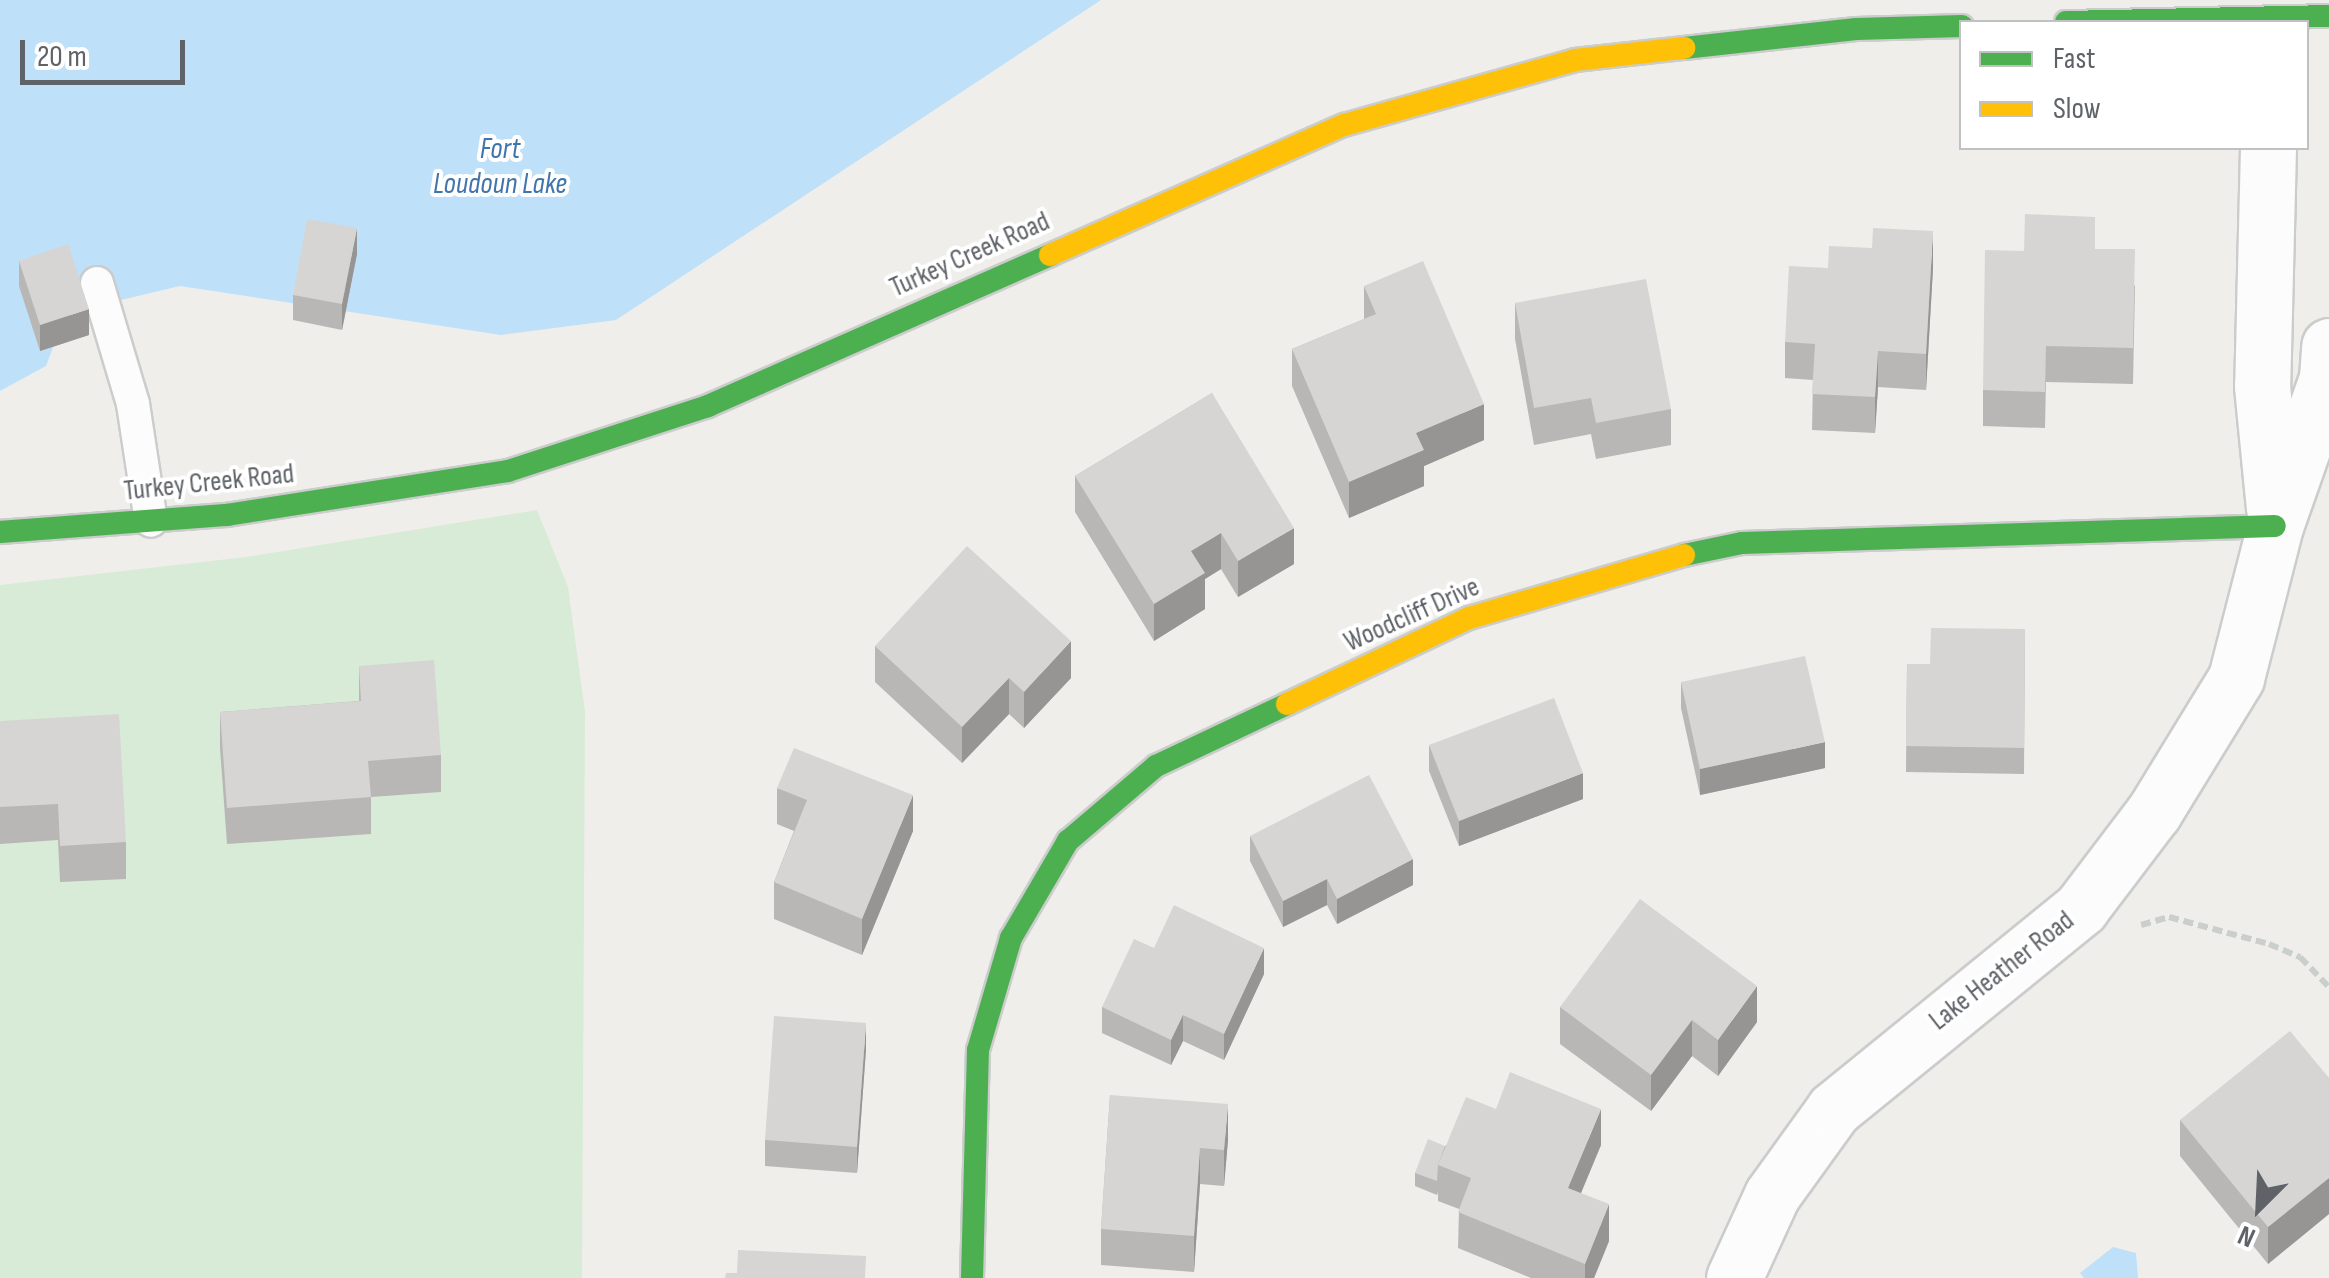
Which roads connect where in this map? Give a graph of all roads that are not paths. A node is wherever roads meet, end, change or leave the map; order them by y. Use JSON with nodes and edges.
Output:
{"nodes":[{"id":1,"x":2329,"y":16,"type":"edge"},
{"id":2,"x":2270,"y":20,"type":"edge"},
{"id":3,"x":1959,"y":26,"type":"edge"},
{"id":4,"x":2268,"y":150,"type":"edge"},
{"id":5,"x":97,"y":283,"type":"dead end"},
{"id":6,"x":2329,"y":346,"type":"edge"},
{"id":7,"x":151,"y":521,"type":"junction"},
{"id":8,"x":2275,"y":526,"type":"junction"},
{"id":9,"x":0,"y":532,"type":"edge"},
{"id":10,"x":972,"y":1278,"type":"edge"},
{"id":11,"x":1734,"y":1278,"type":"edge"}],
"edges":[{"from":1,"to":2,"type":"street"},
{"from":3,"to":7,"type":"street","name":"Turkey Creek Road"},
{"from":4,"to":8,"type":"street","name":"Lake Heather Road"},
{"from":5,"to":7,"type":"lane"},
{"from":6,"to":8,"type":"street","name":"Lake Heather Road"},
{"from":7,"to":9,"type":"street","name":"Turkey Creek Road"},
{"from":8,"to":10,"type":"street","name":"Woodcliff Drive"},
{"from":8,"to":11,"type":"street","name":"Lake Heather Road"}]}
